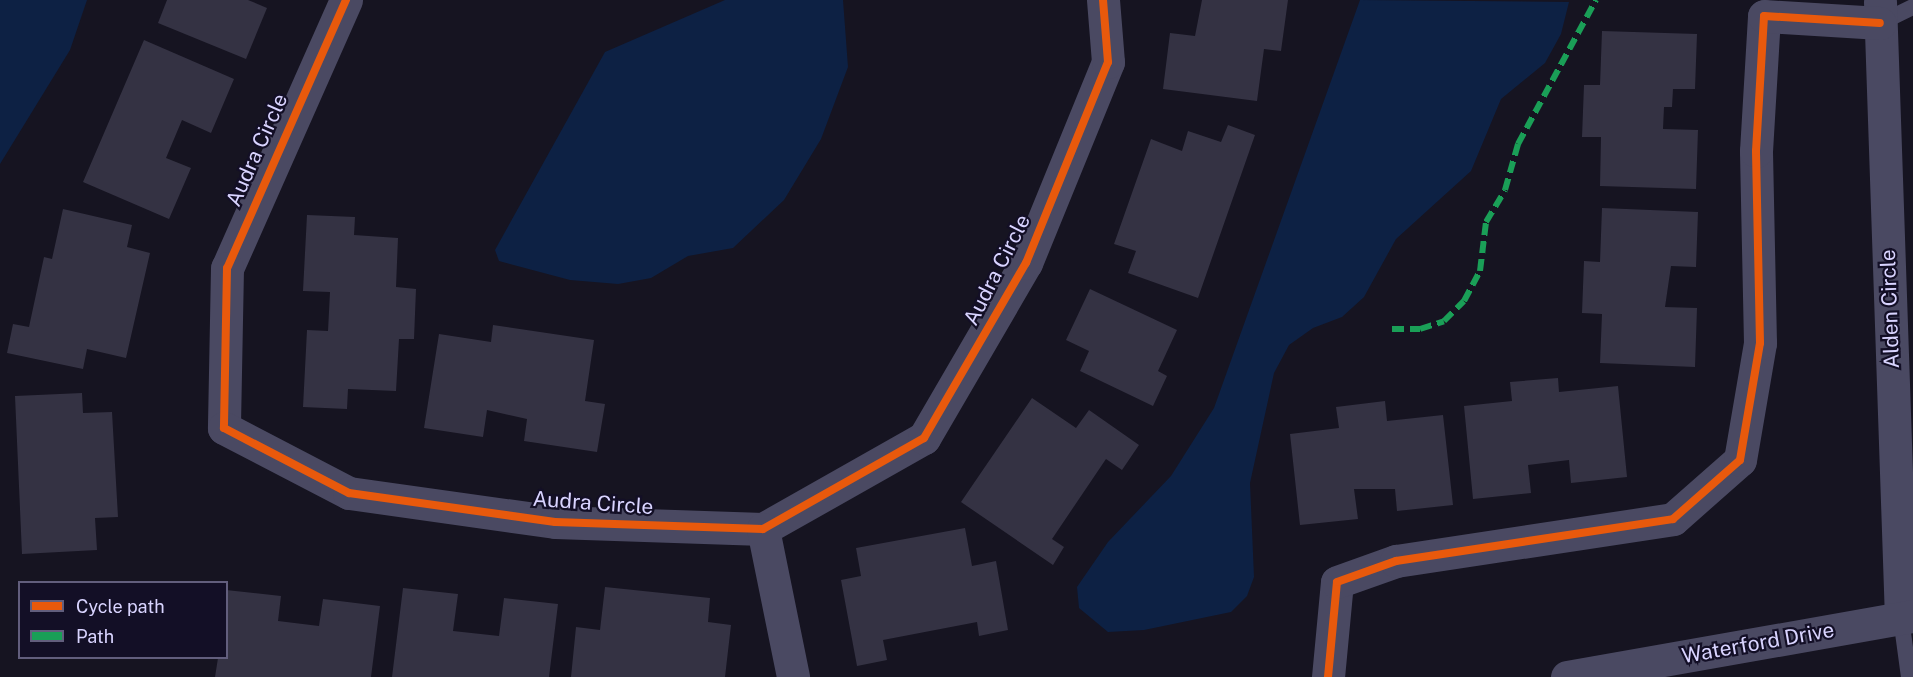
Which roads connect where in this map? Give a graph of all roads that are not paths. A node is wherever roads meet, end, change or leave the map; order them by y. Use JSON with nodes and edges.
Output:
{"nodes":[{"id":1,"x":346,"y":0,"type":"edge"},
{"id":2,"x":1103,"y":0,"type":"edge"},
{"id":3,"x":1913,"y":7,"type":"edge"},
{"id":4,"x":1880,"y":11,"type":"edge"},
{"id":5,"x":763,"y":530,"type":"junction"},
{"id":6,"x":1907,"y":617,"type":"edge"},
{"id":7,"x":793,"y":677,"type":"edge"},
{"id":8,"x":1328,"y":677,"type":"edge"},
{"id":9,"x":1567,"y":677,"type":"edge"},
{"id":10,"x":1908,"y":677,"type":"edge"}],
"edges":[{"from":1,"to":5,"type":"street","name":"Audra Circle"},
{"from":2,"to":5,"type":"street","name":"Audra Circle"},
{"from":3,"to":4,"type":"lane"},
{"from":4,"to":6,"type":"street","name":"Alden Circle"},
{"from":4,"to":8,"type":"street"},
{"from":5,"to":7,"type":"street"},
{"from":6,"to":9,"type":"street","name":"Waterford Drive"},
{"from":6,"to":10,"type":"lane"}]}
